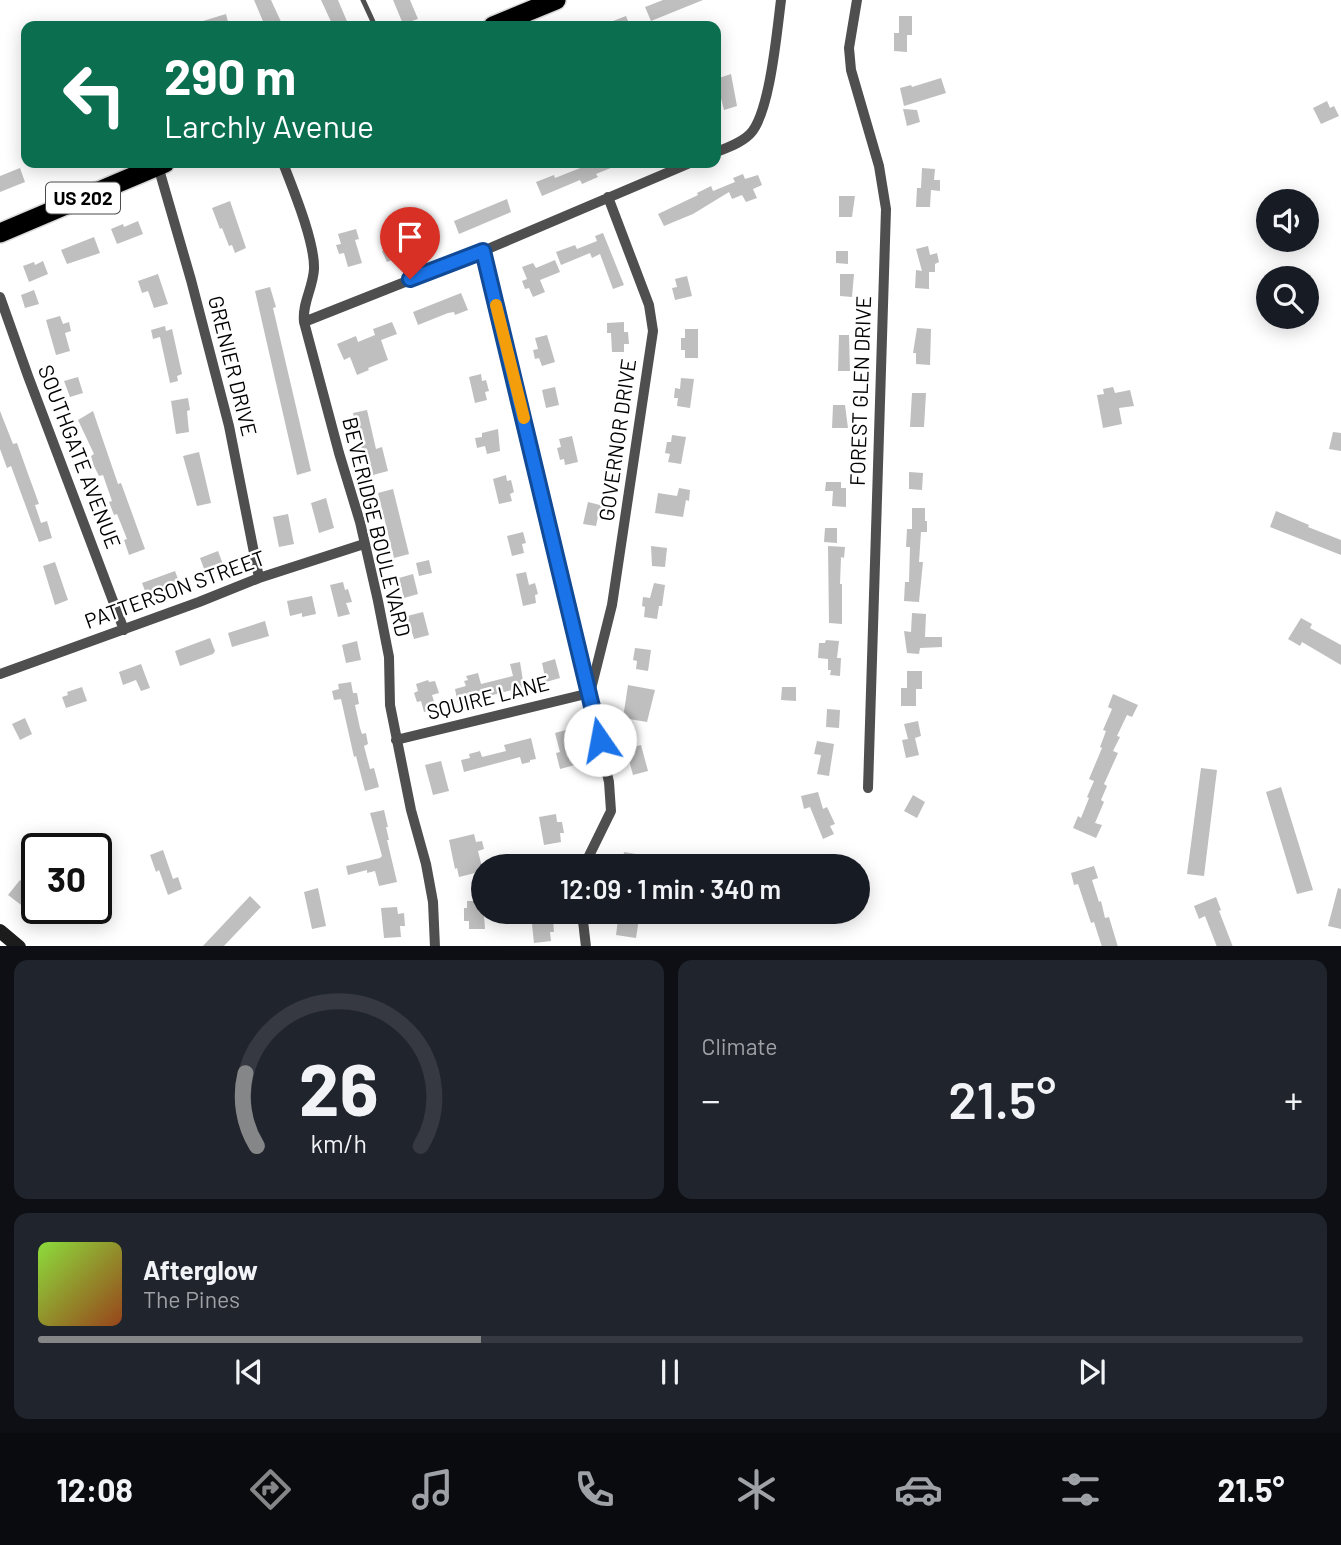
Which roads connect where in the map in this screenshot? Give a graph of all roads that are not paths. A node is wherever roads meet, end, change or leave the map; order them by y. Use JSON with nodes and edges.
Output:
{"nodes":[{"id":1,"x":363,"y":0,"type":"edge"},
{"id":2,"x":556,"y":0,"type":"edge"},
{"id":3,"x":781,"y":0,"type":"edge"},
{"id":4,"x":857,"y":0,"type":"edge"},
{"id":5,"x":372,"y":21,"type":"edge"},
{"id":6,"x":505,"y":21,"type":"edge"},
{"id":7,"x":721,"y":150,"type":"edge"},
{"id":8,"x":153,"y":168,"type":"edge"},
{"id":9,"x":163,"y":168,"type":"edge"},
{"id":10,"x":285,"y":168,"type":"edge"},
{"id":11,"x":678,"y":168,"type":"edge"},
{"id":12,"x":608,"y":197,"type":"junction"},
{"id":13,"x":0,"y":233,"type":"edge"},
{"id":14,"x":483,"y":251,"type":"junction"},
{"id":15,"x":0,"y":297,"type":"edge"},
{"id":16,"x":304,"y":323,"type":"junction"},
{"id":17,"x":364,"y":544,"type":"junction"},
{"id":18,"x":259,"y":578,"type":"junction"},
{"id":19,"x":124,"y":630,"type":"junction"},
{"id":20,"x":0,"y":674,"type":"edge"},
{"id":21,"x":590,"y":693,"type":"junction"},
{"id":22,"x":396,"y":740,"type":"junction"},
{"id":23,"x":869,"y":788,"type":"dead end"},
{"id":24,"x":590,"y":854,"type":"edge"},
{"id":25,"x":583,"y":924,"type":"edge"},
{"id":26,"x":0,"y":931,"type":"edge"},
{"id":27,"x":18,"y":946,"type":"edge"},
{"id":28,"x":435,"y":946,"type":"edge"},
{"id":29,"x":586,"y":946,"type":"edge"}],
"edges":[{"from":1,"to":5,"type":"lane"},
{"from":2,"to":6,"type":"highway"},
{"from":3,"to":7,"type":"street"},
{"from":4,"to":23,"type":"street","name":"FOREST GLEN DRIVE"},
{"from":8,"to":13,"type":"highway","number":"US 202"},
{"from":9,"to":18,"type":"street","name":"GRENIER DRIVE"},
{"from":10,"to":16,"type":"street","name":"BEVERIDGE BOULEVARD"},
{"from":11,"to":12,"type":"street"},
{"from":12,"to":14,"type":"street"},
{"from":12,"to":21,"type":"street","name":"GOVERNOR DRIVE"},
{"from":14,"to":16,"type":"street"},
{"from":14,"to":21,"type":"street"},
{"from":15,"to":19,"type":"street","name":"SOUTHGATE AVENUE"},
{"from":16,"to":17,"type":"street","name":"BEVERIDGE BOULEVARD"},
{"from":17,"to":18,"type":"street","name":"PATTERSON STREET"},
{"from":17,"to":22,"type":"street","name":"BEVERIDGE BOULEVARD"},
{"from":18,"to":19,"type":"street","name":"PATTERSON STREET"},
{"from":19,"to":20,"type":"street","name":"PATTERSON STREET"},
{"from":21,"to":22,"type":"street","name":"SQUIRE LANE"},
{"from":21,"to":24,"type":"street"},
{"from":22,"to":28,"type":"street","name":"BEVERIDGE BOULEVARD"},
{"from":25,"to":29,"type":"street"},
{"from":26,"to":27,"type":"street"}]}
